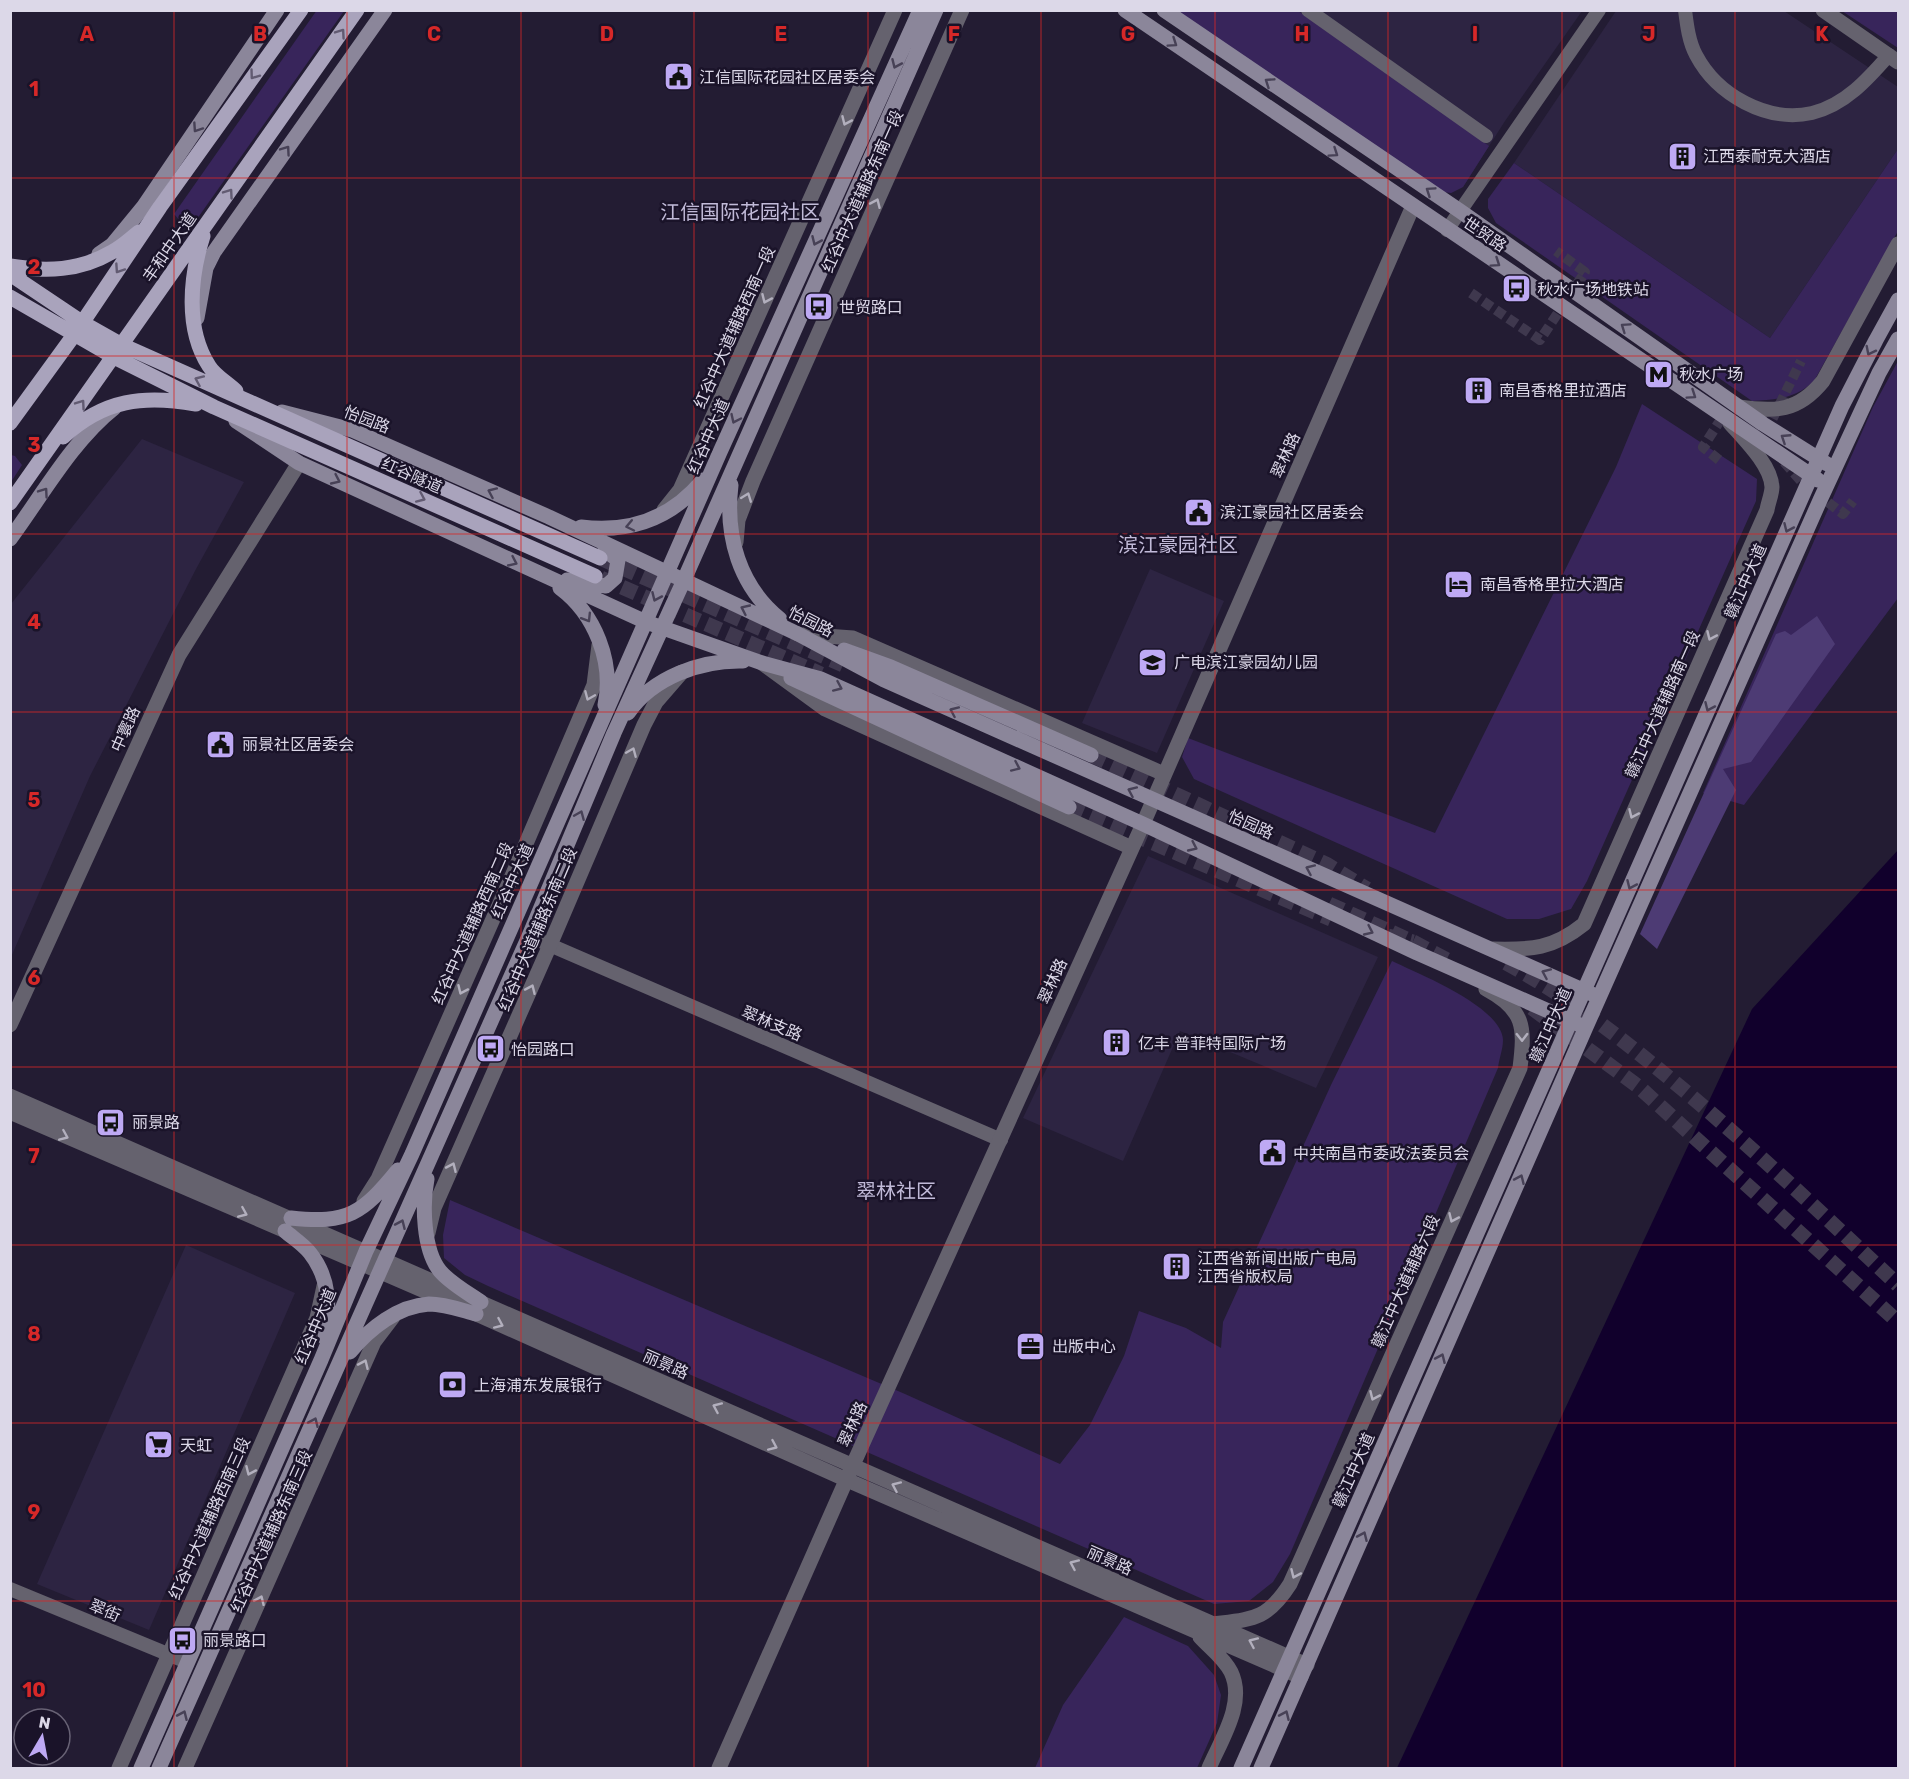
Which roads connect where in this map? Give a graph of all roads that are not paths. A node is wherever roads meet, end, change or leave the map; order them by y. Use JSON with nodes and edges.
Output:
{"nodes":[{"id":1,"x":277,"y":10,"type":"edge"},
{"id":2,"x":301,"y":10,"type":"edge"},
{"id":3,"x":357,"y":10,"type":"edge"},
{"id":4,"x":384,"y":10,"type":"edge"},
{"id":5,"x":895,"y":10,"type":"edge"},
{"id":6,"x":920,"y":10,"type":"edge"},
{"id":7,"x":936,"y":10,"type":"edge"},
{"id":8,"x":962,"y":10,"type":"edge"},
{"id":9,"x":1125,"y":10,"type":"edge"},
{"id":10,"x":1164,"y":10,"type":"edge"},
{"id":11,"x":1308,"y":10,"type":"edge"},
{"id":12,"x":1599,"y":10,"type":"edge"},
{"id":13,"x":1685,"y":10,"type":"edge"},
{"id":14,"x":1823,"y":10,"type":"edge"},
{"id":15,"x":1894,"y":59,"type":"edge"},
{"id":16,"x":1486,"y":136,"type":"dead end"},
{"id":17,"x":1413,"y":206,"type":"junction"},
{"id":18,"x":160,"y":207,"type":"junction"},
{"id":19,"x":1460,"y":211,"type":"junction"},
{"id":20,"x":207,"y":224,"type":"junction"},
{"id":21,"x":1448,"y":230,"type":"junction"},
{"id":22,"x":1899,"y":244,"type":"edge"},
{"id":23,"x":10,"y":266,"type":"edge"},
{"id":24,"x":81,"y":266,"type":"junction"},
{"id":25,"x":10,"y":274,"type":"edge"},
{"id":26,"x":10,"y":297,"type":"edge"},
{"id":27,"x":1899,"y":300,"type":"edge"},
{"id":28,"x":79,"y":329,"type":"junction"},
{"id":29,"x":195,"y":330,"type":"junction"},
{"id":30,"x":1899,"y":339,"type":"edge"},
{"id":31,"x":118,"y":351,"type":"junction"},
{"id":32,"x":122,"y":403,"type":"junction"},
{"id":33,"x":253,"y":404,"type":"junction"},
{"id":34,"x":1738,"y":406,"type":"junction"},
{"id":35,"x":214,"y":407,"type":"junction"},
{"id":36,"x":1724,"y":417,"type":"junction"},
{"id":37,"x":10,"y":423,"type":"edge"},
{"id":38,"x":720,"y":452,"type":"junction"},
{"id":39,"x":1818,"y":459,"type":"junction"},
{"id":40,"x":40,"y":461,"type":"junction"},
{"id":41,"x":299,"y":463,"type":"junction"},
{"id":42,"x":1834,"y":469,"type":"junction"},
{"id":43,"x":733,"y":470,"type":"junction"},
{"id":44,"x":1811,"y":476,"type":"junction"},
{"id":45,"x":1827,"y":486,"type":"junction"},
{"id":46,"x":10,"y":503,"type":"edge"},
{"id":47,"x":549,"y":517,"type":"junction"},
{"id":48,"x":653,"y":520,"type":"junction"},
{"id":49,"x":10,"y":539,"type":"edge"},
{"id":50,"x":735,"y":554,"type":"junction"},
{"id":51,"x":600,"y":558,"type":"tunnel mouth"},
{"id":52,"x":667,"y":573,"type":"junction"},
{"id":53,"x":595,"y":576,"type":"tunnel mouth"},
{"id":54,"x":546,"y":577,"type":"junction"},
{"id":55,"x":684,"y":580,"type":"junction"},
{"id":56,"x":646,"y":622,"type":"junction"},
{"id":57,"x":662,"y":629,"type":"junction"},
{"id":58,"x":798,"y":634,"type":"junction"},
{"id":59,"x":599,"y":639,"type":"junction"},
{"id":60,"x":762,"y":663,"type":"junction"},
{"id":61,"x":683,"y":671,"type":"junction"},
{"id":62,"x":601,"y":724,"type":"junction"},
{"id":63,"x":614,"y":733,"type":"junction"},
{"id":64,"x":1090,"y":755,"type":"tunnel mouth"},
{"id":65,"x":1164,"y":774,"type":"junction"},
{"id":66,"x":1153,"y":800,"type":"junction"},
{"id":67,"x":1069,"y":807,"type":"tunnel mouth"},
{"id":68,"x":1143,"y":824,"type":"junction"},
{"id":69,"x":1132,"y":848,"type":"junction"},
{"id":70,"x":529,"y":936,"type":"junction"},
{"id":71,"x":550,"y":945,"type":"junction"},
{"id":72,"x":1493,"y":949,"type":"junction"},
{"id":73,"x":1416,"y":953,"type":"junction"},
{"id":74,"x":1585,"y":990,"type":"junction"},
{"id":75,"x":1600,"y":997,"type":"junction"},
{"id":76,"x":1571,"y":1021,"type":"junction"},
{"id":77,"x":10,"y":1025,"type":"edge"},
{"id":78,"x":1586,"y":1028,"type":"junction"},
{"id":79,"x":10,"y":1096,"type":"edge"},
{"id":80,"x":10,"y":1112,"type":"edge"},
{"id":81,"x":1001,"y":1140,"type":"junction"},
{"id":82,"x":412,"y":1154,"type":"junction"},
{"id":83,"x":431,"y":1157,"type":"junction"},
{"id":84,"x":354,"y":1213,"type":"junction"},
{"id":85,"x":288,"y":1224,"type":"junction"},
{"id":86,"x":427,"y":1242,"type":"junction"},
{"id":87,"x":364,"y":1257,"type":"junction"},
{"id":88,"x":383,"y":1266,"type":"junction"},
{"id":89,"x":326,"y":1281,"type":"junction"},
{"id":90,"x":478,"y":1308,"type":"junction"},
{"id":91,"x":398,"y":1312,"type":"junction"},
{"id":92,"x":321,"y":1360,"type":"junction"},
{"id":93,"x":337,"y":1368,"type":"junction"},
{"id":94,"x":850,"y":1473,"type":"junction"},
{"id":95,"x":10,"y":1589,"type":"edge"},
{"id":96,"x":1213,"y":1624,"type":"junction"},
{"id":97,"x":1193,"y":1631,"type":"junction"},
{"id":98,"x":169,"y":1655,"type":"junction"},
{"id":99,"x":187,"y":1662,"type":"junction"},
{"id":100,"x":1287,"y":1664,"type":"junction"},
{"id":101,"x":1304,"y":1671,"type":"junction"},
{"id":102,"x":119,"y":1768,"type":"edge"},
{"id":103,"x":141,"y":1768,"type":"edge"},
{"id":104,"x":159,"y":1768,"type":"edge"},
{"id":105,"x":185,"y":1768,"type":"edge"},
{"id":106,"x":718,"y":1768,"type":"edge"},
{"id":107,"x":1209,"y":1768,"type":"edge"},
{"id":108,"x":1241,"y":1768,"type":"edge"},
{"id":109,"x":1261,"y":1768,"type":"edge"}],
"edges":[{"from":1,"to":24,"type":"main road","one_way":true},
{"from":2,"to":18,"type":"main road","name":"丰和中大道","one_way":true},
{"from":20,"to":3,"type":"main road","name":"丰和中大道","one_way":true},
{"from":29,"to":4,"type":"main road","one_way":true},
{"from":5,"to":48,"type":"street","name":"红谷中大道辅路西南一段","one_way":true},
{"from":6,"to":38,"type":"main road","name":"红谷中大道","one_way":true},
{"from":7,"to":43,"type":"main road"},
{"from":50,"to":8,"type":"street","name":"红谷中大道辅路东南一段","one_way":true},
{"from":9,"to":17,"type":"main road","name":"世贸路","one_way":true},
{"from":19,"to":10,"type":"main road","name":"世贸路","one_way":true},
{"from":11,"to":16,"type":"street"},
{"from":12,"to":19,"type":"street"},
{"from":13,"to":15,"type":"street"},
{"from":14,"to":15,"type":"street"},
{"from":17,"to":21,"type":"main road","name":"世贸路"},
{"from":17,"to":65,"type":"street","name":"翠林路"},
{"from":18,"to":24,"type":"main road"},
{"from":18,"to":28,"type":"main road","name":"丰和中大道","one_way":true},
{"from":19,"to":21,"type":"street"},
{"from":34,"to":19,"type":"main road","name":"世贸路","one_way":true},
{"from":20,"to":29,"type":"main road"},
{"from":20,"to":31,"type":"main road","name":"丰和中大道"},
{"from":21,"to":36,"type":"main road","name":"世贸路","one_way":true},
{"from":22,"to":34,"type":"street"},
{"from":23,"to":24,"type":"main road"},
{"from":25,"to":28,"type":"main road","name":"怡园路"},
{"from":26,"to":28,"type":"main road","name":"怡园路"},
{"from":27,"to":39,"type":"main road","name":"赣江中大道","one_way":true},
{"from":28,"to":31,"type":"main road","name":"怡园路"},
{"from":28,"to":37,"type":"main road","name":"丰和中大道"},
{"from":29,"to":33,"type":"main road"},
{"from":30,"to":42,"type":"main road","name":"赣江中大道"},
{"from":33,"to":31,"type":"main road","name":"怡园路","one_way":true},
{"from":31,"to":35,"type":"main road","name":"怡园路"},
{"from":40,"to":31,"type":"main road","name":"丰和中大道","one_way":true},
{"from":32,"to":35,"type":"main road"},
{"from":32,"to":40,"type":"main road"},
{"from":49,"to":32,"type":"main road","one_way":true},
{"from":47,"to":33,"type":"main road","name":"怡园路","one_way":true},
{"from":33,"to":51,"type":"main road","name":"红谷隧道"},
{"from":39,"to":34,"type":"main road","name":"世贸路","one_way":true},
{"from":35,"to":41,"type":"main road","name":"怡园路"},
{"from":35,"to":53,"type":"main road","name":"红谷隧道","one_way":true},
{"from":36,"to":44,"type":"main road","name":"世贸路"},
{"from":36,"to":72,"type":"street","name":"赣江中大道辅路南一段","one_way":true},
{"from":38,"to":48,"type":"main road"},
{"from":38,"to":52,"type":"main road","name":"红谷中大道"},
{"from":39,"to":42,"type":"main road","name":"世贸路"},
{"from":39,"to":44,"type":"main road","name":"赣江中大道"},
{"from":40,"to":46,"type":"main road","name":"丰和中大道"},
{"from":41,"to":54,"type":"main road","name":"怡园路","one_way":true},
{"from":41,"to":77,"type":"street","name":"中寰路"},
{"from":42,"to":45,"type":"main road","name":"赣江中大道"},
{"from":43,"to":50,"type":"main road"},
{"from":43,"to":55,"type":"main road"},
{"from":44,"to":45,"type":"main road","name":"世贸路"},
{"from":44,"to":74,"type":"main road","name":"赣江中大道","one_way":true},
{"from":45,"to":75,"type":"main road","name":"赣江中大道"},
{"from":48,"to":47,"type":"main road","one_way":true},
{"from":47,"to":52,"type":"main road","name":"怡园路"},
{"from":47,"to":54,"type":"main road"},
{"from":50,"to":58,"type":"main road"},
{"from":52,"to":55,"type":"main road","name":"怡园路"},
{"from":52,"to":56,"type":"main road","name":"红谷中大道","one_way":true},
{"from":54,"to":56,"type":"main road","name":"怡园路"},
{"from":54,"to":59,"type":"main road","one_way":true},
{"from":55,"to":57,"type":"main road"},
{"from":58,"to":55,"type":"main road","name":"怡园路","one_way":true},
{"from":56,"to":57,"type":"main road","name":"怡园路"},
{"from":56,"to":62,"type":"main road","name":"红谷中大道"},
{"from":57,"to":60,"type":"main road","name":"怡园路"},
{"from":57,"to":63,"type":"main road"},
{"from":58,"to":64,"type":"main road"},
{"from":58,"to":65,"type":"street"},
{"from":66,"to":58,"type":"main road","name":"怡园路","one_way":true},
{"from":59,"to":62,"type":"main road"},
{"from":59,"to":84,"type":"street","name":"红谷中大道辅路西南二段","one_way":true},
{"from":60,"to":61,"type":"main road"},
{"from":60,"to":67,"type":"main road"},
{"from":60,"to":68,"type":"main road","name":"怡园路","one_way":true},
{"from":60,"to":69,"type":"street"},
{"from":61,"to":63,"type":"main road"},
{"from":71,"to":61,"type":"street","name":"红谷中大道辅路东南二段","one_way":true},
{"from":62,"to":82,"type":"main road","name":"红谷中大道"},
{"from":70,"to":63,"type":"main road","one_way":true},
{"from":65,"to":66,"type":"street","name":"翠林路"},
{"from":66,"to":68,"type":"street","name":"翠林路"},
{"from":72,"to":66,"type":"main road","name":"怡园路","one_way":true},
{"from":68,"to":69,"type":"street","name":"翠林路"},
{"from":68,"to":73,"type":"main road","name":"怡园路","one_way":true},
{"from":69,"to":81,"type":"street","name":"翠林路"},
{"from":70,"to":71,"type":"street","name":"翠林支路"},
{"from":70,"to":83,"type":"main road"},
{"from":71,"to":81,"type":"street","name":"翠林支路"},
{"from":86,"to":71,"type":"street","name":"红谷中大道辅路东南二段","one_way":true},
{"from":74,"to":72,"type":"main road","name":"怡园路","one_way":true},
{"from":73,"to":76,"type":"main road","name":"怡园路"},
{"from":73,"to":96,"type":"street","name":"赣江中大道辅路六段","one_way":true},
{"from":74,"to":75,"type":"main road","name":"怡园路"},
{"from":74,"to":76,"type":"main road","name":"赣江中大道"},
{"from":75,"to":78,"type":"main road","name":"赣江中大道"},
{"from":76,"to":78,"type":"main road","name":"怡园路"},
{"from":76,"to":100,"type":"main road","name":"赣江中大道"},
{"from":101,"to":78,"type":"main road","name":"赣江中大道","one_way":true},
{"from":79,"to":85,"type":"street","name":"丽景路"},
{"from":80,"to":85,"type":"street","name":"丽景路","one_way":true},
{"from":81,"to":94,"type":"street","name":"翠林路"},
{"from":82,"to":84,"type":"main road"},
{"from":82,"to":87,"type":"main road","name":"红谷中大道"},
{"from":83,"to":86,"type":"main road"},
{"from":88,"to":83,"type":"main road","one_way":true},
{"from":84,"to":85,"type":"main road"},
{"from":85,"to":87,"type":"street","name":"丽景路"},
{"from":85,"to":89,"type":"main road"},
{"from":86,"to":90,"type":"main road"},
{"from":87,"to":88,"type":"street","name":"丽景路"},
{"from":87,"to":92,"type":"main road","name":"红谷中大道"},
{"from":88,"to":90,"type":"street","name":"丽景路"},
{"from":88,"to":93,"type":"main road"},
{"from":89,"to":92,"type":"main road"},
{"from":89,"to":98,"type":"street","name":"红谷中大道辅路西南三段","one_way":true},
{"from":90,"to":91,"type":"main road"},
{"from":90,"to":94,"type":"street","name":"丽景路"},
{"from":91,"to":93,"type":"main road"},
{"from":105,"to":91,"type":"street","name":"红谷中大道辅路东南三段","one_way":true},
{"from":92,"to":99,"type":"main road","name":"红谷中大道"},
{"from":104,"to":93,"type":"main road","one_way":true},
{"from":96,"to":94,"type":"street","name":"丽景路","one_way":true},
{"from":94,"to":97,"type":"street","name":"丽景路"},
{"from":94,"to":106,"type":"street","name":"翠林路"},
{"from":95,"to":98,"type":"street","name":"翠街"},
{"from":100,"to":96,"type":"street","name":"丽景路","one_way":true},
{"from":97,"to":100,"type":"street","name":"丽景路"},
{"from":97,"to":107,"type":"street"},
{"from":98,"to":99,"type":"street","name":"翠街"},
{"from":98,"to":102,"type":"street","name":"红谷中大道辅路西南三段"},
{"from":99,"to":103,"type":"main road","name":"红谷中大道"},
{"from":100,"to":101,"type":"street","name":"丽景路"},
{"from":100,"to":108,"type":"main road","name":"赣江中大道"},
{"from":109,"to":101,"type":"main road","name":"赣江中大道","one_way":true}]}
